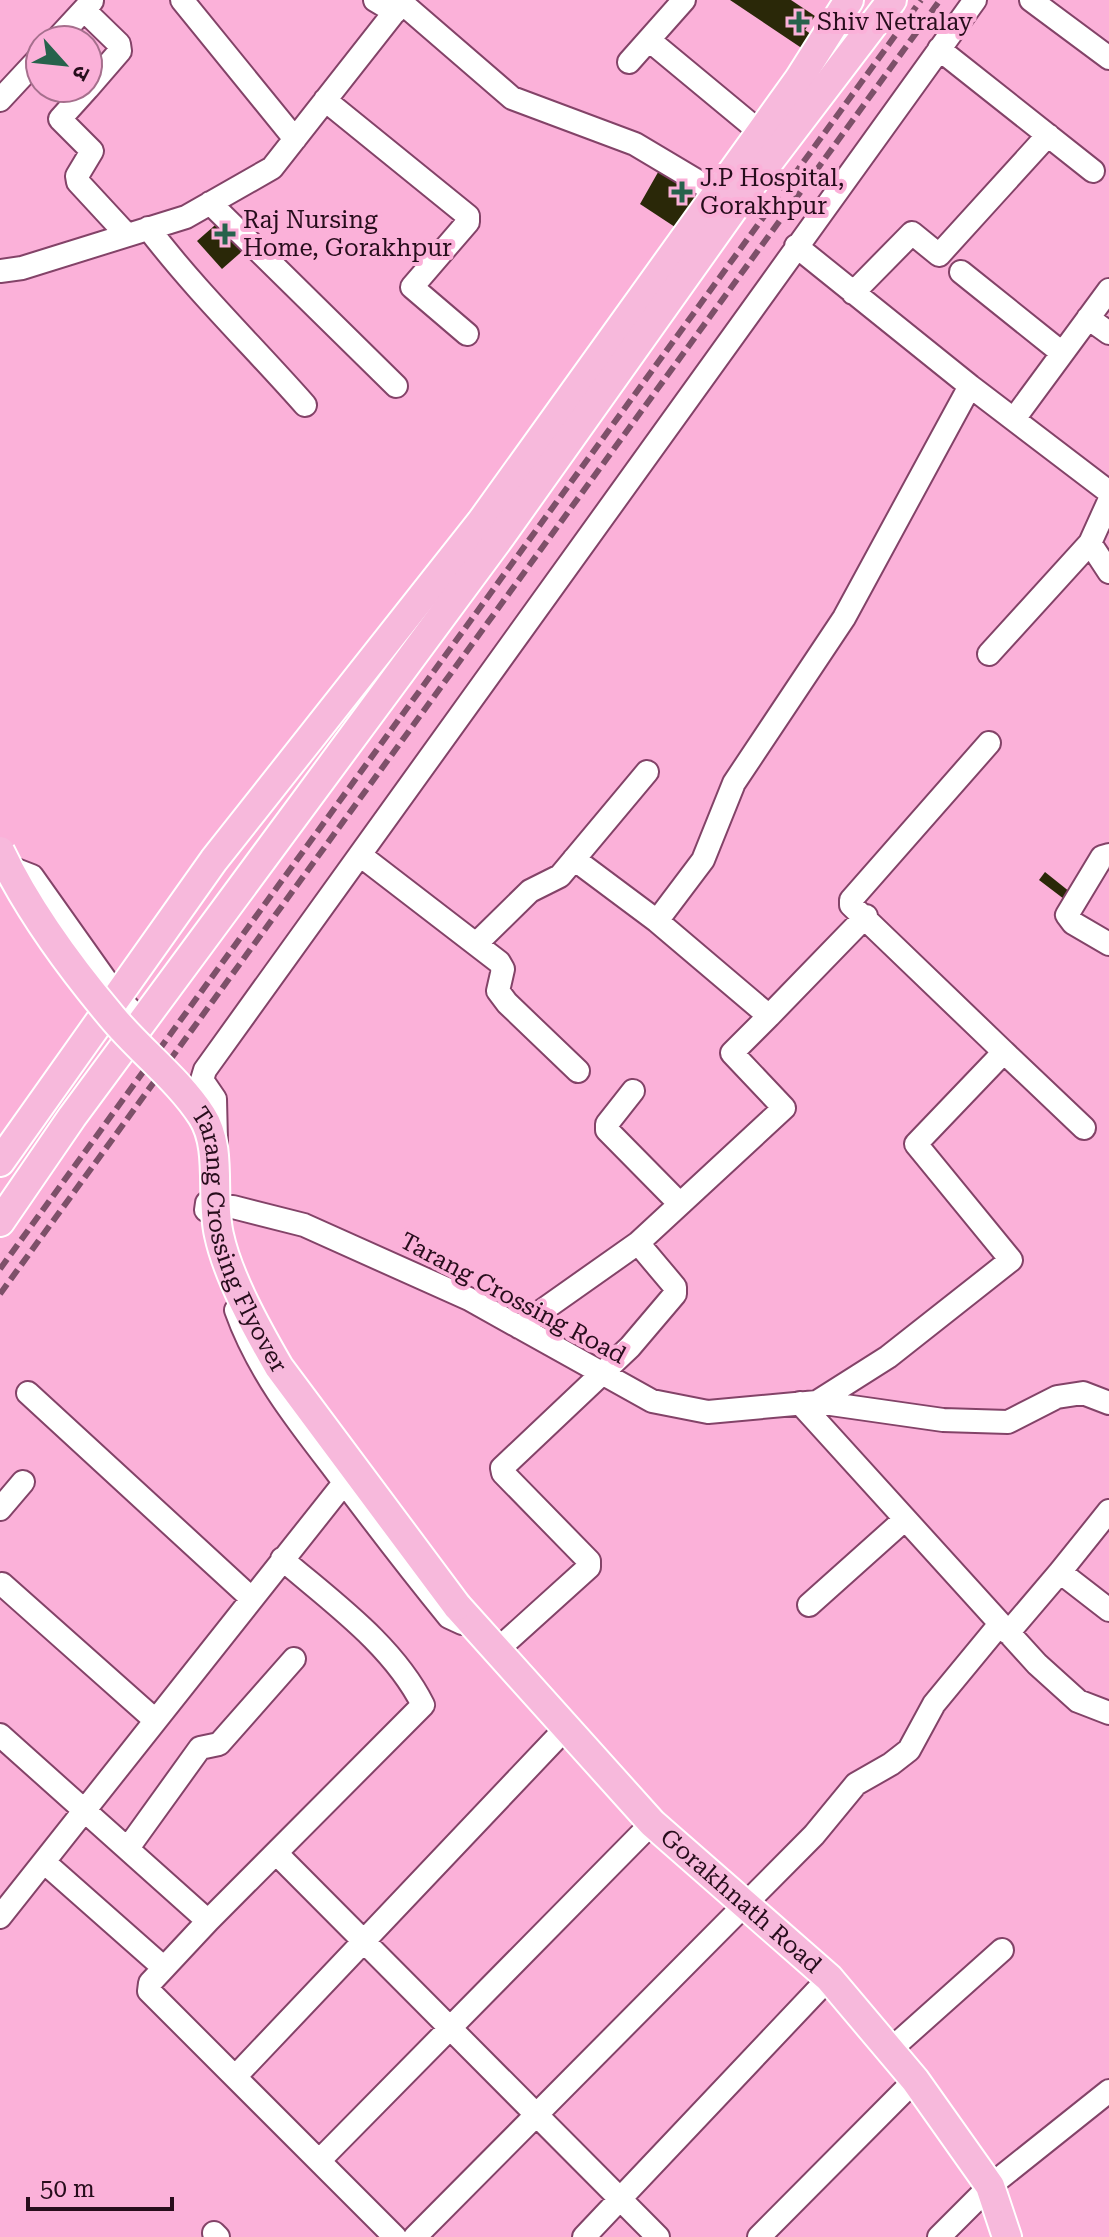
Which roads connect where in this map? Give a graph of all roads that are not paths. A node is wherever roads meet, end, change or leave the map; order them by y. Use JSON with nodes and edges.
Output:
{"nodes":[{"id":1,"x":182,"y":0,"type":"edge"},
{"id":2,"x":684,"y":0,"type":"edge"},
{"id":3,"x":849,"y":0,"type":"edge"},
{"id":4,"x":975,"y":0,"type":"edge"},
{"id":5,"x":1031,"y":0,"type":"edge"},
{"id":6,"x":394,"y":4,"type":"edge"},
{"id":7,"x":88,"y":5,"type":"edge"},
{"id":8,"x":887,"y":6,"type":"edge"},
{"id":9,"x":71,"y":24,"type":"edge"},
{"id":10,"x":103,"y":24,"type":"edge"},
{"id":11,"x":104,"y":25,"type":"edge"},
{"id":12,"x":649,"y":40,"type":"junction"},
{"id":13,"x":939,"y":49,"type":"junction"},
{"id":14,"x":1109,"y":58,"type":"edge"},
{"id":15,"x":629,"y":62,"type":"dead end"},
{"id":16,"x":104,"y":70,"type":"edge"},
{"id":17,"x":24,"y":74,"type":"edge"},
{"id":18,"x":0,"y":100,"type":"edge"},
{"id":19,"x":325,"y":100,"type":"junction"},
{"id":20,"x":74,"y":104,"type":"edge"},
{"id":21,"x":760,"y":132,"type":"junction"},
{"id":22,"x":1048,"y":135,"type":"junction"},
{"id":23,"x":295,"y":139,"type":"junction"},
{"id":24,"x":1093,"y":171,"type":"dead end"},
{"id":25,"x":726,"y":199,"type":"junction"},
{"id":26,"x":210,"y":203,"type":"junction"},
{"id":27,"x":137,"y":232,"type":"junction"},
{"id":28,"x":796,"y":246,"type":"junction"},
{"id":29,"x":0,"y":271,"type":"edge"},
{"id":30,"x":961,"y":272,"type":"dead end"},
{"id":31,"x":1109,"y":290,"type":"edge"},
{"id":32,"x":853,"y":293,"type":"junction"},
{"id":33,"x":1088,"y":318,"type":"junction"},
{"id":34,"x":1109,"y":333,"type":"edge"},
{"id":35,"x":467,"y":334,"type":"dead end"},
{"id":36,"x":1062,"y":353,"type":"junction"},
{"id":37,"x":396,"y":386,"type":"dead end"},
{"id":38,"x":970,"y":386,"type":"junction"},
{"id":39,"x":305,"y":405,"type":"dead end"},
{"id":40,"x":1014,"y":419,"type":"junction"},
{"id":41,"x":1109,"y":492,"type":"edge"},
{"id":42,"x":1109,"y":501,"type":"edge"},
{"id":43,"x":1090,"y":543,"type":"junction"},
{"id":44,"x":1109,"y":572,"type":"edge"},
{"id":45,"x":989,"y":654,"type":"dead end"},
{"id":46,"x":989,"y":743,"type":"dead end"},
{"id":47,"x":647,"y":772,"type":"dead end"},
{"id":48,"x":0,"y":851,"type":"edge"},
{"id":49,"x":360,"y":855,"type":"junction"},
{"id":50,"x":1109,"y":855,"type":"edge"},
{"id":51,"x":574,"y":859,"type":"junction"},
{"id":52,"x":0,"y":864,"type":"edge"},
{"id":53,"x":866,"y":916,"type":"junction"},
{"id":54,"x":657,"y":921,"type":"junction"},
{"id":55,"x":477,"y":943,"type":"junction"},
{"id":56,"x":1109,"y":944,"type":"edge"},
{"id":57,"x":117,"y":996,"type":"junction"},
{"id":58,"x":769,"y":1016,"type":"junction"},
{"id":59,"x":141,"y":1021,"type":"junction"},
{"id":60,"x":1004,"y":1052,"type":"junction"},
{"id":61,"x":578,"y":1071,"type":"dead end"},
{"id":62,"x":633,"y":1091,"type":"dead end"},
{"id":63,"x":1084,"y":1128,"type":"dead end"},
{"id":64,"x":0,"y":1162,"type":"edge"},
{"id":65,"x":679,"y":1203,"type":"junction"},
{"id":66,"x":206,"y":1210,"type":"junction"},
{"id":67,"x":0,"y":1222,"type":"edge"},
{"id":68,"x":638,"y":1243,"type":"junction"},
{"id":69,"x":519,"y":1327,"type":"junction"},
{"id":70,"x":601,"y":1374,"type":"junction"},
{"id":71,"x":28,"y":1393,"type":"dead end"},
{"id":72,"x":809,"y":1402,"type":"junction"},
{"id":73,"x":1108,"y":1402,"type":"edge"},
{"id":74,"x":23,"y":1482,"type":"dead end"},
{"id":75,"x":344,"y":1483,"type":"junction"},
{"id":76,"x":0,"y":1509,"type":"edge"},
{"id":77,"x":1109,"y":1511,"type":"edge"},
{"id":78,"x":904,"y":1520,"type":"junction"},
{"id":79,"x":282,"y":1559,"type":"junction"},
{"id":80,"x":1060,"y":1572,"type":"junction"},
{"id":81,"x":2,"y":1584,"type":"dead end"},
{"id":82,"x":251,"y":1598,"type":"junction"},
{"id":83,"x":809,"y":1605,"type":"dead end"},
{"id":84,"x":1109,"y":1610,"type":"edge"},
{"id":85,"x":1004,"y":1628,"type":"junction"},
{"id":86,"x":477,"y":1630,"type":"junction"},
{"id":87,"x":496,"y":1651,"type":"junction"},
{"id":88,"x":294,"y":1659,"type":"dead end"},
{"id":89,"x":1109,"y":1713,"type":"edge"},
{"id":90,"x":155,"y":1720,"type":"junction"},
{"id":91,"x":565,"y":1729,"type":"junction"},
{"id":92,"x":0,"y":1735,"type":"edge"},
{"id":93,"x":85,"y":1811,"type":"junction"},
{"id":94,"x":652,"y":1823,"type":"junction"},
{"id":95,"x":128,"y":1848,"type":"junction"},
{"id":96,"x":276,"y":1853,"type":"junction"},
{"id":97,"x":44,"y":1862,"type":"junction"},
{"id":98,"x":748,"y":1903,"type":"junction"},
{"id":99,"x":0,"y":1917,"type":"edge"},
{"id":100,"x":208,"y":1921,"type":"junction"},
{"id":101,"x":364,"y":1941,"type":"junction"},
{"id":102,"x":1002,"y":1950,"type":"dead end"},
{"id":103,"x":164,"y":1968,"type":"junction"},
{"id":104,"x":829,"y":1978,"type":"junction"},
{"id":105,"x":450,"y":2026,"type":"junction"},
{"id":106,"x":890,"y":2050,"type":"junction"},
{"id":107,"x":235,"y":2077,"type":"junction"},
{"id":108,"x":915,"y":2080,"type":"junction"},
{"id":109,"x":1109,"y":2091,"type":"edge"},
{"id":110,"x":538,"y":2113,"type":"junction"},
{"id":111,"x":319,"y":2161,"type":"junction"},
{"id":112,"x":990,"y":2186,"type":"junction"},
{"id":113,"x":622,"y":2200,"type":"junction"},
{"id":114,"x":395,"y":2237,"type":"edge"},
{"id":115,"x":415,"y":2237,"type":"edge"},
{"id":116,"x":584,"y":2237,"type":"edge"},
{"id":117,"x":658,"y":2237,"type":"edge"},
{"id":118,"x":759,"y":2237,"type":"edge"},
{"id":119,"x":939,"y":2237,"type":"edge"},
{"id":120,"x":1007,"y":2237,"type":"edge"}],
"edges":[{"from":1,"to":23,"type":"street"},
{"from":2,"to":12,"type":"street"},
{"from":3,"to":21,"type":"main road"},
{"from":4,"to":13,"type":"street"},
{"from":5,"to":14,"type":"street"},
{"from":6,"to":19,"type":"street"},
{"from":6,"to":25,"type":"street"},
{"from":7,"to":9,"type":"street"},
{"from":7,"to":10,"type":"street"},
{"from":8,"to":25,"type":"main road"},
{"from":11,"to":16,"type":"street"},
{"from":12,"to":15,"type":"street"},
{"from":12,"to":21,"type":"street"},
{"from":13,"to":22,"type":"street"},
{"from":13,"to":28,"type":"street"},
{"from":17,"to":18,"type":"street"},
{"from":19,"to":23,"type":"street"},
{"from":19,"to":35,"type":"street"},
{"from":20,"to":27,"type":"street"},
{"from":21,"to":25,"type":"main road"},
{"from":22,"to":24,"type":"street"},
{"from":22,"to":32,"type":"street"},
{"from":23,"to":26,"type":"street"},
{"from":25,"to":57,"type":"main road"},
{"from":25,"to":59,"type":"main road"},
{"from":26,"to":27,"type":"street"},
{"from":26,"to":37,"type":"street"},
{"from":27,"to":29,"type":"street"},
{"from":27,"to":39,"type":"street"},
{"from":28,"to":32,"type":"street"},
{"from":28,"to":49,"type":"street"},
{"from":30,"to":36,"type":"street"},
{"from":31,"to":33,"type":"street"},
{"from":32,"to":38,"type":"street"},
{"from":33,"to":34,"type":"street"},
{"from":33,"to":36,"type":"street"},
{"from":36,"to":40,"type":"street"},
{"from":38,"to":40,"type":"street"},
{"from":38,"to":54,"type":"street"},
{"from":40,"to":41,"type":"street"},
{"from":42,"to":43,"type":"street"},
{"from":43,"to":44,"type":"street"},
{"from":43,"to":45,"type":"street"},
{"from":46,"to":53,"type":"street"},
{"from":47,"to":51,"type":"street"},
{"from":48,"to":86,"type":"main road","name":"Tarang Crossing Flyover","bridge":true},
{"from":49,"to":55,"type":"street"},
{"from":49,"to":66,"type":"street"},
{"from":50,"to":56,"type":"street"},
{"from":51,"to":54,"type":"street"},
{"from":51,"to":55,"type":"street"},
{"from":52,"to":57,"type":"street"},
{"from":53,"to":58,"type":"street"},
{"from":53,"to":60,"type":"street"},
{"from":54,"to":58,"type":"street"},
{"from":55,"to":61,"type":"street"},
{"from":57,"to":59,"type":"street"},
{"from":57,"to":64,"type":"main road"},
{"from":58,"to":65,"type":"street"},
{"from":59,"to":67,"type":"main road"},
{"from":60,"to":63,"type":"street"},
{"from":60,"to":72,"type":"street"},
{"from":62,"to":65,"type":"street"},
{"from":65,"to":68,"type":"street"},
{"from":66,"to":69,"type":"street","name":"Tarang Crossing Road"},
{"from":66,"to":75,"type":"street"},
{"from":68,"to":69,"type":"street"},
{"from":68,"to":70,"type":"street"},
{"from":69,"to":70,"type":"street","name":"Tarang Crossing Road"},
{"from":70,"to":72,"type":"street","name":"Tarang Crossing Road"},
{"from":70,"to":87,"type":"street"},
{"from":71,"to":82,"type":"street"},
{"from":72,"to":73,"type":"street"},
{"from":72,"to":78,"type":"street"},
{"from":74,"to":76,"type":"street"},
{"from":75,"to":79,"type":"street"},
{"from":75,"to":86,"type":"street"},
{"from":77,"to":80,"type":"street"},
{"from":78,"to":83,"type":"street"},
{"from":78,"to":85,"type":"street"},
{"from":79,"to":82,"type":"street"},
{"from":79,"to":96,"type":"street"},
{"from":80,"to":84,"type":"street"},
{"from":80,"to":85,"type":"street"},
{"from":81,"to":90,"type":"street"},
{"from":82,"to":90,"type":"street"},
{"from":85,"to":89,"type":"street"},
{"from":85,"to":98,"type":"street"},
{"from":86,"to":87,"type":"main road","name":"Gorakhnath Road"},
{"from":87,"to":91,"type":"main road","name":"Gorakhnath Road"},
{"from":88,"to":95,"type":"street"},
{"from":90,"to":93,"type":"street"},
{"from":91,"to":94,"type":"main road","name":"Gorakhnath Road"},
{"from":91,"to":101,"type":"street"},
{"from":92,"to":93,"type":"street"},
{"from":93,"to":95,"type":"street"},
{"from":93,"to":97,"type":"street"},
{"from":94,"to":98,"type":"main road","name":"Gorakhnath Road"},
{"from":94,"to":105,"type":"street"},
{"from":95,"to":100,"type":"street"},
{"from":96,"to":100,"type":"street"},
{"from":96,"to":101,"type":"street"},
{"from":97,"to":99,"type":"street"},
{"from":97,"to":103,"type":"street"},
{"from":98,"to":104,"type":"main road","name":"Gorakhnath Road"},
{"from":98,"to":110,"type":"street"},
{"from":100,"to":103,"type":"street"},
{"from":101,"to":105,"type":"street"},
{"from":101,"to":107,"type":"street"},
{"from":102,"to":106,"type":"street"},
{"from":103,"to":107,"type":"street"},
{"from":104,"to":106,"type":"main road","name":"Gorakhnath Road"},
{"from":104,"to":113,"type":"street"},
{"from":105,"to":110,"type":"street"},
{"from":105,"to":111,"type":"street"},
{"from":106,"to":108,"type":"main road","name":"Gorakhnath Road"},
{"from":107,"to":111,"type":"street"},
{"from":108,"to":112,"type":"main road","name":"Gorakhnath Road"},
{"from":108,"to":118,"type":"street"},
{"from":109,"to":112,"type":"street"},
{"from":110,"to":113,"type":"street"},
{"from":110,"to":115,"type":"street"},
{"from":111,"to":114,"type":"street"},
{"from":112,"to":119,"type":"street"},
{"from":112,"to":120,"type":"main road","name":"Gorakhnath Road"},
{"from":113,"to":116,"type":"street"},
{"from":113,"to":117,"type":"street"}]}
